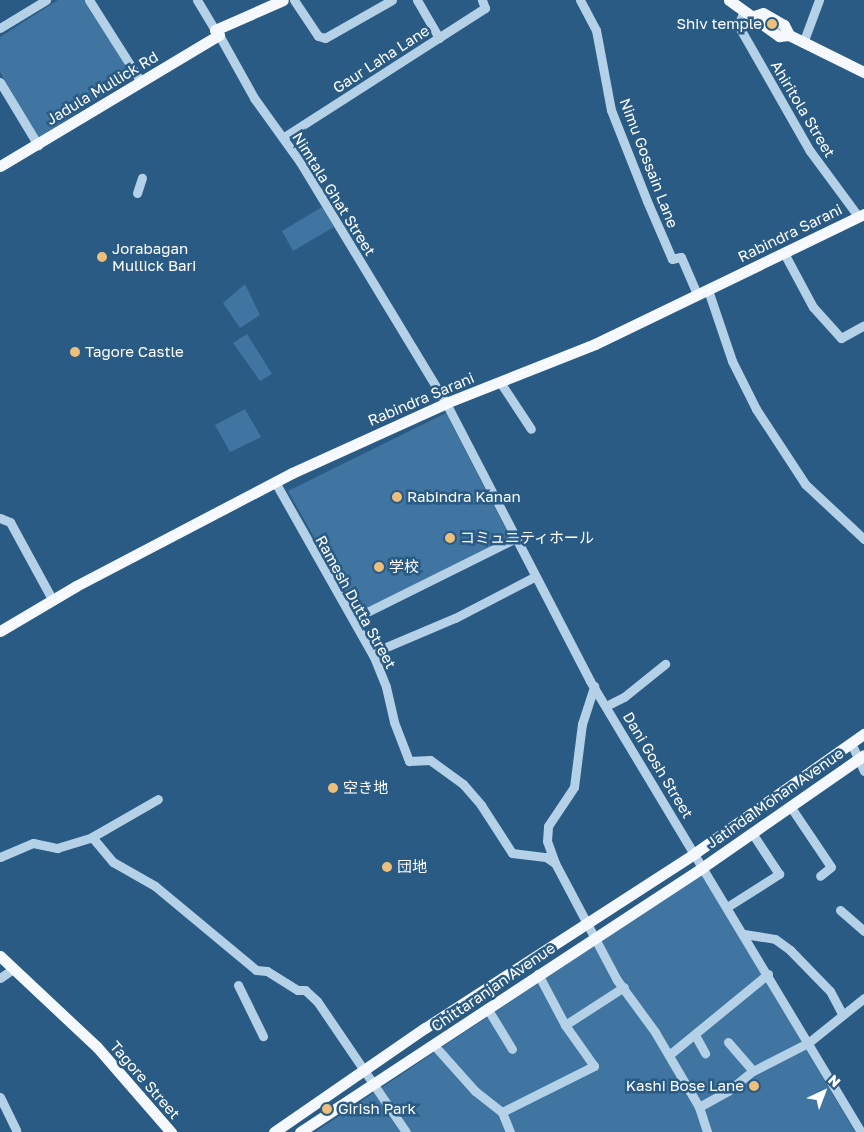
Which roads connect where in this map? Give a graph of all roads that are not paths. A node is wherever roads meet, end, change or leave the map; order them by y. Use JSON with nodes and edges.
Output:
{"nodes":[{"id":1,"x":46,"y":0,"type":"edge"},
{"id":2,"x":89,"y":0,"type":"edge"},
{"id":3,"x":197,"y":0,"type":"edge"},
{"id":4,"x":283,"y":0,"type":"edge"},
{"id":5,"x":294,"y":0,"type":"edge"},
{"id":6,"x":392,"y":0,"type":"edge"},
{"id":7,"x":417,"y":0,"type":"edge"},
{"id":8,"x":482,"y":0,"type":"edge"},
{"id":9,"x":580,"y":0,"type":"edge"},
{"id":10,"x":729,"y":0,"type":"edge"},
{"id":11,"x":819,"y":0,"type":"edge"},
{"id":12,"x":749,"y":13,"type":"junction"},
{"id":13,"x":0,"y":28,"type":"edge"},
{"id":14,"x":217,"y":32,"type":"junction"},
{"id":15,"x":439,"y":38,"type":"junction"},
{"id":16,"x":803,"y":42,"type":"junction"},
{"id":17,"x":864,"y":72,"type":"edge"},
{"id":18,"x":0,"y":82,"type":"edge"},
{"id":19,"x":141,"y":82,"type":"junction"},
{"id":20,"x":284,"y":137,"type":"junction"},
{"id":21,"x":38,"y":145,"type":"junction"},
{"id":22,"x":0,"y":166,"type":"edge"},
{"id":23,"x":861,"y":215,"type":"edge"},
{"id":24,"x":784,"y":253,"type":"junction"},
{"id":25,"x":708,"y":290,"type":"junction"},
{"id":26,"x":697,"y":294,"type":"junction"},
{"id":27,"x":864,"y":325,"type":"edge"},
{"id":28,"x":500,"y":382,"type":"junction"},
{"id":29,"x":446,"y":403,"type":"junction"},
{"id":30,"x":531,"y":429,"type":"dead end"},
{"id":31,"x":275,"y":482,"type":"junction"},
{"id":32,"x":0,"y":518,"type":"edge"},
{"id":33,"x":514,"y":539,"type":"junction"},
{"id":34,"x":864,"y":539,"type":"edge"},
{"id":35,"x":534,"y":577,"type":"junction"},
{"id":36,"x":52,"y":599,"type":"junction"},
{"id":37,"x":353,"y":619,"type":"junction"},
{"id":38,"x":0,"y":631,"type":"edge"},
{"id":39,"x":372,"y":654,"type":"junction"},
{"id":40,"x":665,"y":664,"type":"dead end"},
{"id":41,"x":594,"y":686,"type":"junction"},
{"id":42,"x":606,"y":706,"type":"junction"},
{"id":43,"x":864,"y":734,"type":"edge"},
{"id":44,"x":851,"y":742,"type":"junction"},
{"id":45,"x":861,"y":757,"type":"edge"},
{"id":46,"x":864,"y":771,"type":"edge"},
{"id":47,"x":158,"y":799,"type":"dead end"},
{"id":48,"x":790,"y":806,"type":"junction"},
{"id":49,"x":752,"y":833,"type":"junction"},
{"id":50,"x":92,"y":837,"type":"junction"},
{"id":51,"x":695,"y":853,"type":"junction"},
{"id":52,"x":0,"y":857,"type":"edge"},
{"id":53,"x":555,"y":863,"type":"junction"},
{"id":54,"x":703,"y":867,"type":"junction"},
{"id":55,"x":820,"y":876,"type":"dead end"},
{"id":56,"x":727,"y":907,"type":"junction"},
{"id":57,"x":840,"y":910,"type":"dead end"},
{"id":58,"x":586,"y":922,"type":"junction"},
{"id":59,"x":864,"y":931,"type":"edge"},
{"id":60,"x":744,"y":934,"type":"junction"},
{"id":61,"x":595,"y":938,"type":"junction"},
{"id":62,"x":0,"y":956,"type":"edge"},
{"id":63,"x":13,"y":969,"type":"junction"},
{"id":64,"x":538,"y":974,"type":"junction"},
{"id":65,"x":768,"y":974,"type":"junction"},
{"id":66,"x":0,"y":978,"type":"edge"},
{"id":67,"x":238,"y":985,"type":"dead end"},
{"id":68,"x":624,"y":987,"type":"junction"},
{"id":69,"x":864,"y":998,"type":"edge"},
{"id":70,"x":487,"y":1008,"type":"junction"},
{"id":71,"x":843,"y":1015,"type":"junction"},
{"id":72,"x":565,"y":1025,"type":"junction"},
{"id":73,"x":695,"y":1035,"type":"junction"},
{"id":74,"x":263,"y":1036,"type":"dead end"},
{"id":75,"x":728,"y":1042,"type":"dead end"},
{"id":76,"x":808,"y":1043,"type":"junction"},
{"id":77,"x":433,"y":1044,"type":"junction"},
{"id":78,"x":512,"y":1049,"type":"dead end"},
{"id":79,"x":705,"y":1053,"type":"dead end"},
{"id":80,"x":669,"y":1056,"type":"junction"},
{"id":81,"x":364,"y":1070,"type":"junction"},
{"id":82,"x":753,"y":1070,"type":"junction"},
{"id":83,"x":375,"y":1084,"type":"junction"},
{"id":84,"x":0,"y":1098,"type":"edge"},
{"id":85,"x":699,"y":1107,"type":"junction"},
{"id":86,"x":502,"y":1112,"type":"junction"},
{"id":87,"x":16,"y":1130,"type":"dead end"},
{"id":88,"x":171,"y":1132,"type":"edge"},
{"id":89,"x":274,"y":1132,"type":"edge"},
{"id":90,"x":300,"y":1132,"type":"edge"},
{"id":91,"x":406,"y":1132,"type":"edge"},
{"id":92,"x":510,"y":1132,"type":"edge"},
{"id":93,"x":707,"y":1132,"type":"edge"},
{"id":94,"x":861,"y":1132,"type":"edge"}],
"edges":[{"from":1,"to":13,"type":"street"},
{"from":2,"to":19,"type":"street"},
{"from":3,"to":14,"type":"street","name":"Nimtala Ghat Street"},
{"from":4,"to":14,"type":"main road","name":"Jadula Mullick Rd"},
{"from":5,"to":6,"type":"street"},
{"from":7,"to":15,"type":"street"},
{"from":8,"to":15,"type":"street","name":"Gaur Laha Lane"},
{"from":9,"to":26,"type":"street","name":"Nimu Gossain Lane"},
{"from":10,"to":12,"type":"main road"},
{"from":11,"to":16,"type":"street"},
{"from":12,"to":16,"type":"main road"},
{"from":12,"to":23,"type":"street","name":"Ahiritola Street"},
{"from":14,"to":19,"type":"main road","name":"Jadula Mullick Rd"},
{"from":14,"to":20,"type":"street","name":"Nimtala Ghat Street"},
{"from":15,"to":20,"type":"street","name":"Gaur Laha Lane"},
{"from":16,"to":17,"type":"main road"},
{"from":18,"to":21,"type":"street"},
{"from":19,"to":21,"type":"main road","name":"Jadula Mullick Rd"},
{"from":20,"to":29,"type":"street","name":"Nimtala Ghat Street"},
{"from":21,"to":22,"type":"main road","name":"Jadula Mullick Rd"},
{"from":23,"to":24,"type":"main road","name":"Rabindra Sarani"},
{"from":24,"to":25,"type":"main road","name":"Rabindra Sarani"},
{"from":24,"to":27,"type":"street"},
{"from":25,"to":26,"type":"main road","name":"Rabindra Sarani"},
{"from":25,"to":34,"type":"street"},
{"from":26,"to":28,"type":"main road","name":"Rabindra Sarani"},
{"from":28,"to":29,"type":"main road","name":"Rabindra Sarani"},
{"from":28,"to":30,"type":"street"},
{"from":29,"to":31,"type":"main road","name":"Rabindra Sarani"},
{"from":29,"to":33,"type":"street","name":"Dani Gosh Street"},
{"from":31,"to":36,"type":"main road","name":"Rabindra Sarani"},
{"from":31,"to":37,"type":"street","name":"Ramesh Dutta Street"},
{"from":32,"to":36,"type":"street"},
{"from":33,"to":35,"type":"street","name":"Dani Gosh Street"},
{"from":33,"to":37,"type":"street"},
{"from":35,"to":39,"type":"street"},
{"from":35,"to":41,"type":"street","name":"Dani Gosh Street"},
{"from":36,"to":38,"type":"main road","name":"Rabindra Sarani"},
{"from":37,"to":39,"type":"street","name":"Ramesh Dutta Street"},
{"from":39,"to":53,"type":"street","name":"Ramesh Dutta Street"},
{"from":40,"to":42,"type":"street"},
{"from":41,"to":42,"type":"street","name":"Dani Gosh Street"},
{"from":41,"to":53,"type":"street"},
{"from":42,"to":51,"type":"street","name":"Dani Gosh Street"},
{"from":43,"to":44,"type":"main road"},
{"from":44,"to":45,"type":"street"},
{"from":44,"to":51,"type":"main road"},
{"from":45,"to":46,"type":"street"},
{"from":45,"to":48,"type":"main road","name":"Jatinda Mohan Avenue"},
{"from":47,"to":50,"type":"street"},
{"from":48,"to":49,"type":"main road","name":"Jatinda Mohan Avenue"},
{"from":48,"to":55,"type":"street"},
{"from":49,"to":54,"type":"main road","name":"Jatinda Mohan Avenue"},
{"from":49,"to":56,"type":"street"},
{"from":50,"to":52,"type":"street"},
{"from":50,"to":81,"type":"street"},
{"from":51,"to":54,"type":"street","name":"Dani Gosh Street"},
{"from":51,"to":58,"type":"main road"},
{"from":53,"to":58,"type":"street"},
{"from":54,"to":56,"type":"street","name":"Dani Gosh Street"},
{"from":54,"to":61,"type":"main road","name":"Chittaranjan Avenue"},
{"from":56,"to":60,"type":"street","name":"Dani Gosh Street"},
{"from":57,"to":59,"type":"street"},
{"from":58,"to":61,"type":"street"},
{"from":58,"to":81,"type":"main road"},
{"from":60,"to":65,"type":"street","name":"Dani Gosh Street"},
{"from":60,"to":71,"type":"street"},
{"from":61,"to":64,"type":"main road","name":"Chittaranjan Avenue"},
{"from":61,"to":68,"type":"street"},
{"from":62,"to":63,"type":"main road","name":"Tagore Street"},
{"from":63,"to":66,"type":"street"},
{"from":63,"to":88,"type":"main road","name":"Tagore Street"},
{"from":64,"to":70,"type":"main road","name":"Chittaranjan Avenue"},
{"from":64,"to":72,"type":"street"},
{"from":65,"to":73,"type":"street"},
{"from":65,"to":76,"type":"street","name":"Dani Gosh Street"},
{"from":67,"to":74,"type":"street"},
{"from":68,"to":72,"type":"street"},
{"from":68,"to":80,"type":"street"},
{"from":69,"to":71,"type":"street"},
{"from":70,"to":77,"type":"main road","name":"Chittaranjan Avenue"},
{"from":70,"to":78,"type":"street"},
{"from":71,"to":76,"type":"street"},
{"from":72,"to":86,"type":"street"},
{"from":73,"to":79,"type":"street"},
{"from":73,"to":80,"type":"street"},
{"from":75,"to":82,"type":"street"},
{"from":76,"to":82,"type":"street"},
{"from":76,"to":94,"type":"street","name":"Dani Gosh Street"},
{"from":77,"to":83,"type":"main road","name":"Chittaranjan Avenue"},
{"from":77,"to":86,"type":"street"},
{"from":80,"to":85,"type":"street"},
{"from":81,"to":83,"type":"street"},
{"from":81,"to":89,"type":"main road"},
{"from":82,"to":85,"type":"street"},
{"from":83,"to":90,"type":"main road","name":"Chittaranjan Avenue"},
{"from":83,"to":91,"type":"street"},
{"from":84,"to":87,"type":"street"},
{"from":85,"to":93,"type":"street"},
{"from":86,"to":92,"type":"street"}]}
